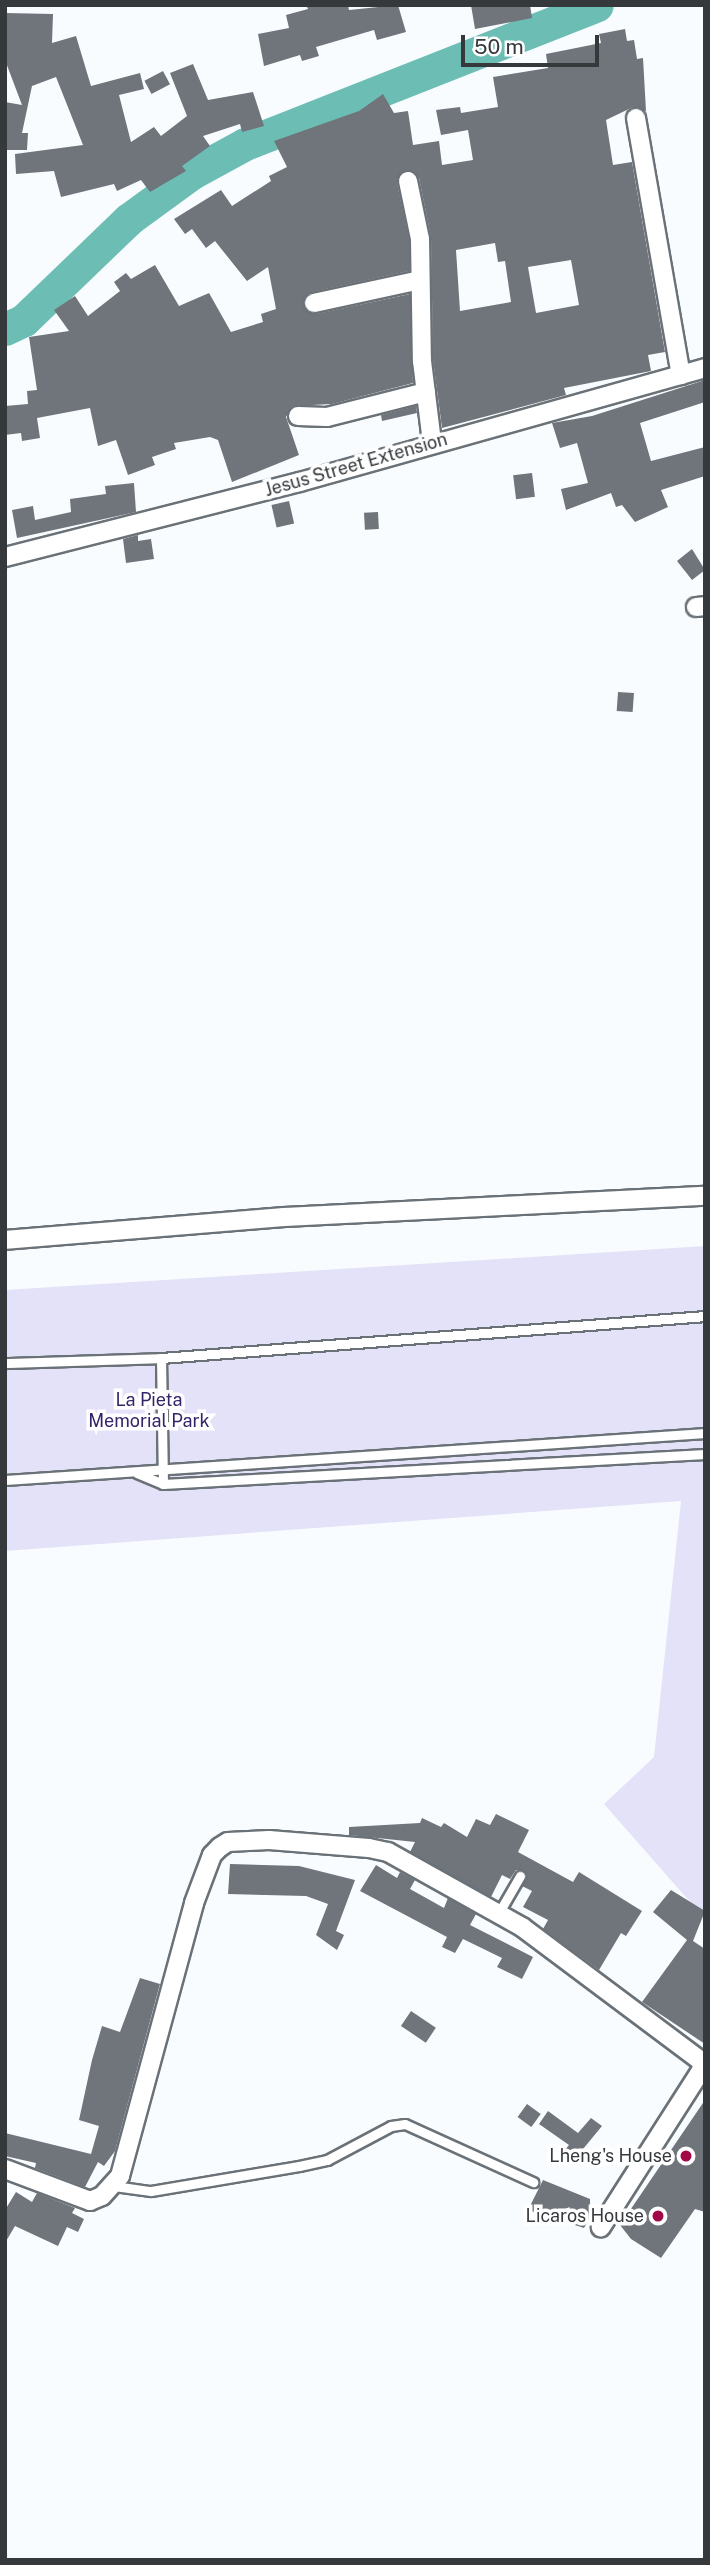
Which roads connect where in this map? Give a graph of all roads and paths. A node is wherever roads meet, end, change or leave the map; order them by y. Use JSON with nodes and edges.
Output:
{"nodes":[{"id":1,"x":636,"y":118,"type":"dead end"},
{"id":2,"x":408,"y":181,"type":"dead end"},
{"id":3,"x":420,"y":280,"type":"junction"},
{"id":4,"x":314,"y":303,"type":"dead end"},
{"id":5,"x":705,"y":369,"type":"edge"},
{"id":6,"x":681,"y":375,"type":"junction"},
{"id":7,"x":426,"y":391,"type":"junction"},
{"id":8,"x":298,"y":416,"type":"dead end"},
{"id":9,"x":432,"y":443,"type":"junction"},
{"id":10,"x":5,"y":557,"type":"edge"},
{"id":11,"x":705,"y":1196,"type":"edge"},
{"id":12,"x":5,"y":1240,"type":"edge"},
{"id":13,"x":705,"y":1316,"type":"edge"},
{"id":14,"x":162,"y":1358,"type":"junction"},
{"id":15,"x":5,"y":1363,"type":"edge"},
{"id":16,"x":705,"y":1433,"type":"edge"},
{"id":17,"x":705,"y":1454,"type":"edge"},
{"id":18,"x":162,"y":1467,"type":"junction"},
{"id":19,"x":135,"y":1472,"type":"junction"},
{"id":20,"x":5,"y":1480,"type":"edge"},
{"id":21,"x":163,"y":1484,"type":"junction"},
{"id":22,"x":520,"y":1876,"type":"dead end"},
{"id":23,"x":497,"y":1914,"type":"junction"},
{"id":24,"x":5,"y":2169,"type":"edge"},
{"id":25,"x":533,"y":2182,"type":"dead end"},
{"id":26,"x":114,"y":2186,"type":"junction"},
{"id":27,"x":601,"y":2227,"type":"dead end"}],
"edges":[{"from":1,"to":6,"type":"street"},
{"from":2,"to":3,"type":"street"},
{"from":3,"to":4,"type":"street"},
{"from":3,"to":7,"type":"street"},
{"from":5,"to":6,"type":"street","name":"Jesus Street Extension"},
{"from":6,"to":9,"type":"street","name":"Jesus Street Extension"},
{"from":7,"to":8,"type":"street"},
{"from":7,"to":9,"type":"street"},
{"from":9,"to":10,"type":"street","name":"Jesus Street Extension"},
{"from":11,"to":12,"type":"street"},
{"from":13,"to":14,"type":"lane"},
{"from":14,"to":15,"type":"lane"},
{"from":14,"to":18,"type":"lane"},
{"from":16,"to":18,"type":"lane"},
{"from":17,"to":21,"type":"lane"},
{"from":18,"to":19,"type":"lane"},
{"from":18,"to":21,"type":"lane"},
{"from":19,"to":20,"type":"lane"},
{"from":19,"to":21,"type":"lane"},
{"from":22,"to":23,"type":"lane"},
{"from":23,"to":26,"type":"street"},
{"from":23,"to":27,"type":"street"},
{"from":24,"to":26,"type":"street"},
{"from":25,"to":26,"type":"lane"}]}
